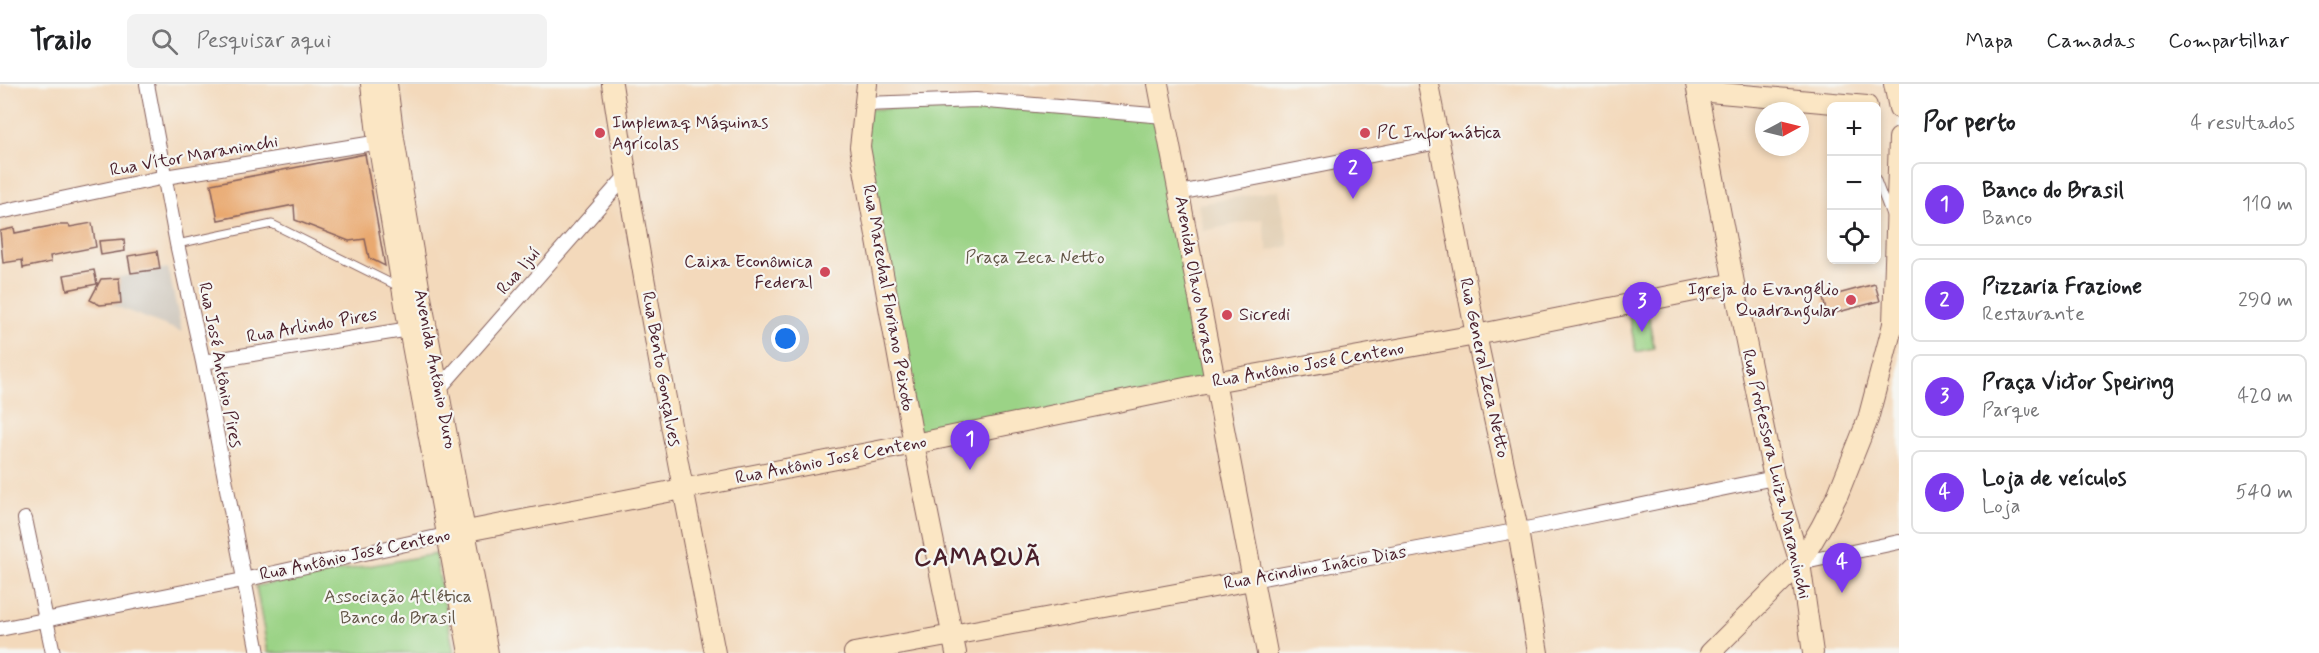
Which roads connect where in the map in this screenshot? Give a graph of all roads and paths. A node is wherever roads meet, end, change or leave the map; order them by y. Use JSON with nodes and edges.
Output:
{"nodes":[{"id":1,"x":147,"y":84,"type":"edge"},
{"id":2,"x":371,"y":84,"type":"edge"},
{"id":3,"x":387,"y":84,"type":"edge"},
{"id":4,"x":612,"y":84,"type":"edge"},
{"id":5,"x":867,"y":84,"type":"edge"},
{"id":6,"x":1158,"y":84,"type":"edge"},
{"id":7,"x":1428,"y":84,"type":"edge"},
{"id":8,"x":1894,"y":84,"type":"edge"},
{"id":9,"x":1697,"y":87,"type":"edge"},
{"id":10,"x":1827,"y":103,"type":"edge"},
{"id":11,"x":865,"y":104,"type":"junction"},
{"id":12,"x":1881,"y":108,"type":"edge"},
{"id":13,"x":1899,"y":109,"type":"edge"},
{"id":14,"x":1164,"y":116,"type":"junction"},
{"id":15,"x":1899,"y":138,"type":"edge"},
{"id":16,"x":386,"y":141,"type":"junction"},
{"id":17,"x":1438,"y":142,"type":"junction"},
{"id":18,"x":626,"y":176,"type":"junction"},
{"id":19,"x":165,"y":177,"type":"junction"},
{"id":20,"x":1881,"y":191,"type":"edge"},
{"id":21,"x":1179,"y":193,"type":"junction"},
{"id":22,"x":0,"y":212,"type":"edge"},
{"id":23,"x":1898,"y":237,"type":"junction"},
{"id":24,"x":177,"y":244,"type":"junction"},
{"id":25,"x":1734,"y":283,"type":"junction"},
{"id":26,"x":411,"y":288,"type":"junction"},
{"id":27,"x":1897,"y":309,"type":"edge"},
{"id":28,"x":418,"y":327,"type":"junction"},
{"id":29,"x":1476,"y":335,"type":"junction"},
{"id":30,"x":203,"y":363,"type":"junction"},
{"id":31,"x":1214,"y":382,"type":"junction"},
{"id":32,"x":439,"y":389,"type":"junction"},
{"id":33,"x":914,"y":444,"type":"junction"},
{"id":34,"x":1774,"y":478,"type":"junction"},
{"id":35,"x":683,"y":490,"type":"junction"},
{"id":36,"x":25,"y":519,"type":"dead end"},
{"id":37,"x":1518,"y":530,"type":"junction"},
{"id":38,"x":455,"y":533,"type":"junction"},
{"id":39,"x":1899,"y":542,"type":"edge"},
{"id":40,"x":1800,"y":563,"type":"junction"},
{"id":41,"x":243,"y":580,"type":"junction"},
{"id":42,"x":1252,"y":580,"type":"junction"},
{"id":43,"x":47,"y":620,"type":"junction"},
{"id":44,"x":0,"y":629,"type":"edge"},
{"id":45,"x":955,"y":644,"type":"edge"},
{"id":46,"x":53,"y":653,"type":"edge"},
{"id":47,"x":258,"y":653,"type":"edge"},
{"id":48,"x":469,"y":653,"type":"edge"},
{"id":49,"x":488,"y":653,"type":"edge"},
{"id":50,"x":715,"y":653,"type":"edge"},
{"id":51,"x":854,"y":653,"type":"edge"},
{"id":52,"x":1267,"y":653,"type":"edge"},
{"id":53,"x":1538,"y":653,"type":"edge"},
{"id":54,"x":1710,"y":653,"type":"edge"},
{"id":55,"x":1813,"y":653,"type":"edge"}],
"edges":[{"from":1,"to":19,"type":"street","name":"Rua José Antônio Pires"},
{"from":2,"to":16,"type":"street","name":"Avenida Antônio Duro"},
{"from":3,"to":16,"type":"street","name":"Avenida Antônio Duro"},
{"from":4,"to":18,"type":"street","name":"Rua Bento Gonçalves"},
{"from":5,"to":11,"type":"street","name":"Rua Marechal Floriano Peixoto"},
{"from":6,"to":14,"type":"street","name":"Avenida Olavo Moraes"},
{"from":7,"to":17,"type":"street","name":"Rua General Zeca Netto"},
{"from":8,"to":13,"type":"street"},
{"from":9,"to":10,"type":"street"},
{"from":9,"to":25,"type":"street","name":"Rua Professora Luiza Maraninchi"},
{"from":11,"to":14,"type":"street"},
{"from":11,"to":33,"type":"street","name":"Rua Marechal Floriano Peixoto"},
{"from":12,"to":13,"type":"street"},
{"from":14,"to":21,"type":"street","name":"Avenida Olavo Moraes"},
{"from":15,"to":23,"type":"street"},
{"from":16,"to":19,"type":"street","name":"Rua Vítor Maraninchi"},
{"from":16,"to":26,"type":"street","name":"Avenida Antônio Duro"},
{"from":17,"to":21,"type":"street"},
{"from":17,"to":29,"type":"street","name":"Rua General Zeca Netto"},
{"from":18,"to":32,"type":"street","name":"Rua Ijuí"},
{"from":18,"to":35,"type":"street","name":"Rua Bento Gonçalves"},
{"from":19,"to":22,"type":"street","name":"Rua Vítor Maraninchi"},
{"from":19,"to":24,"type":"street","name":"Rua José Antônio Pires"},
{"from":20,"to":23,"type":"lane"},
{"from":21,"to":31,"type":"street","name":"Avenida Olavo Moraes"},
{"from":23,"to":27,"type":"street"},
{"from":24,"to":26,"type":"lane"},
{"from":24,"to":30,"type":"street","name":"Rua José Antônio Pires"},
{"from":25,"to":29,"type":"street","name":"Rua Antônio José Centeno"},
{"from":25,"to":34,"type":"street","name":"Rua Professora Luiza Maraninchi"},
{"from":26,"to":28,"type":"street","name":"Avenida Antônio Duro"},
{"from":27,"to":40,"type":"street"},
{"from":28,"to":30,"type":"street","name":"Rua Arlindo Pires"},
{"from":28,"to":32,"type":"street","name":"Avenida Antônio Duro"},
{"from":28,"to":38,"type":"street","name":"Avenida Antônio Duro"},
{"from":29,"to":31,"type":"street","name":"Rua Antônio José Centeno"},
{"from":29,"to":37,"type":"street","name":"Rua General Zeca Netto"},
{"from":30,"to":41,"type":"street","name":"Rua José Antônio Pires"},
{"from":31,"to":33,"type":"street","name":"Rua Antônio José Centeno"},
{"from":31,"to":42,"type":"street","name":"Avenida Olavo Moraes"},
{"from":32,"to":38,"type":"street","name":"Avenida Antônio Duro"},
{"from":33,"to":35,"type":"street","name":"Rua Antônio José Centeno"},
{"from":33,"to":45,"type":"street","name":"Rua Marechal Floriano Peixoto"},
{"from":34,"to":37,"type":"street","name":"Rua Acindino Inácio Dias"},
{"from":34,"to":40,"type":"street","name":"Rua Professora Luiza Maraninchi"},
{"from":35,"to":38,"type":"street","name":"Rua Antônio José Centeno"},
{"from":35,"to":50,"type":"street","name":"Rua Bento Gonçalves"},
{"from":36,"to":43,"type":"street"},
{"from":37,"to":42,"type":"street","name":"Rua Acindino Inácio Dias"},
{"from":37,"to":53,"type":"street","name":"Rua General Zeca Netto"},
{"from":38,"to":41,"type":"street","name":"Rua Antônio José Centeno"},
{"from":38,"to":48,"type":"street","name":"Avenida Antônio Duro"},
{"from":38,"to":49,"type":"street","name":"Avenida Antônio Duro"},
{"from":39,"to":40,"type":"street"},
{"from":40,"to":54,"type":"street"},
{"from":40,"to":55,"type":"street","name":"Rua Professora Luiza Maraninchi"},
{"from":41,"to":43,"type":"street","name":"Rua Antônio José Centeno"},
{"from":41,"to":47,"type":"street","name":"Rua José Antônio Pires"},
{"from":42,"to":45,"type":"street","name":"Rua Acindino Inácio Dias"},
{"from":42,"to":52,"type":"street","name":"Avenida Olavo Moraes"},
{"from":43,"to":44,"type":"street","name":"Rua Antônio José Centeno"},
{"from":43,"to":46,"type":"street"},
{"from":45,"to":51,"type":"street","name":"Rua Acindino Inácio Dias"}]}
